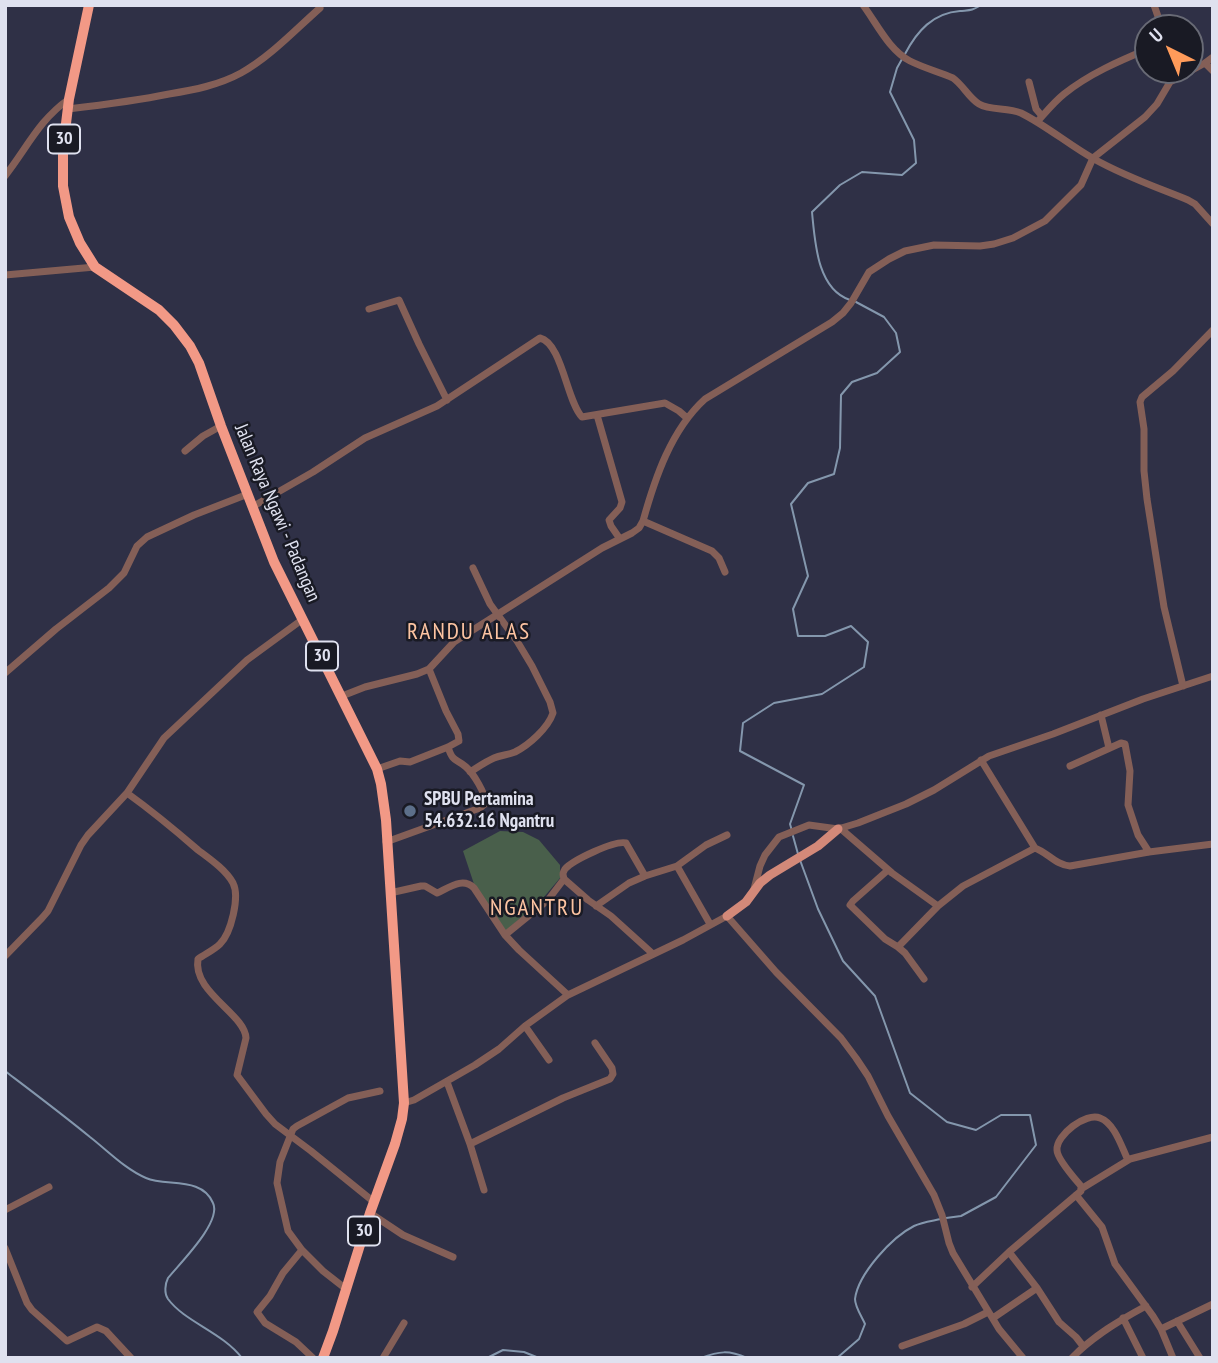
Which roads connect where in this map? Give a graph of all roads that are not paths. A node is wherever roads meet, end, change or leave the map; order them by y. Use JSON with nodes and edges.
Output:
{"nodes":[{"id":1,"x":89,"y":5,"type":"edge"},
{"id":2,"x":863,"y":5,"type":"edge"},
{"id":3,"x":320,"y":8,"type":"dead end"},
{"id":4,"x":1134,"y":55,"type":"edge"},
{"id":5,"x":1213,"y":57,"type":"edge"},
{"id":6,"x":1205,"y":63,"type":"junction"},
{"id":7,"x":1213,"y":71,"type":"edge"},
{"id":8,"x":1029,"y":82,"type":"dead end"},
{"id":9,"x":68,"y":104,"type":"junction"},
{"id":10,"x":1039,"y":119,"type":"junction"},
{"id":11,"x":1093,"y":158,"type":"junction"},
{"id":12,"x":5,"y":176,"type":"edge"},
{"id":13,"x":1213,"y":224,"type":"edge"},
{"id":14,"x":96,"y":267,"type":"junction"},
{"id":15,"x":5,"y":275,"type":"edge"},
{"id":16,"x":369,"y":309,"type":"dead end"},
{"id":17,"x":1213,"y":330,"type":"edge"},
{"id":18,"x":447,"y":400,"type":"junction"},
{"id":19,"x":597,"y":415,"type":"junction"},
{"id":20,"x":687,"y":418,"type":"junction"},
{"id":21,"x":221,"y":426,"type":"junction"},
{"id":22,"x":186,"y":451,"type":"dead end"},
{"id":23,"x":248,"y":494,"type":"junction"},
{"id":24,"x":252,"y":507,"type":"junction"},
{"id":25,"x":643,"y":521,"type":"junction"},
{"id":26,"x":620,"y":539,"type":"junction"},
{"id":27,"x":473,"y":568,"type":"dead end"},
{"id":28,"x":725,"y":572,"type":"dead end"},
{"id":29,"x":498,"y":615,"type":"junction"},
{"id":30,"x":303,"y":619,"type":"junction"},
{"id":31,"x":429,"y":668,"type":"junction"},
{"id":32,"x":5,"y":673,"type":"edge"},
{"id":33,"x":1213,"y":676,"type":"edge"},
{"id":34,"x":1183,"y":686,"type":"junction"},
{"id":35,"x":342,"y":696,"type":"junction"},
{"id":36,"x":1101,"y":716,"type":"junction"},
{"id":37,"x":448,"y":747,"type":"junction"},
{"id":38,"x":1109,"y":748,"type":"junction"},
{"id":39,"x":981,"y":760,"type":"junction"},
{"id":40,"x":1070,"y":765,"type":"dead end"},
{"id":41,"x":377,"y":769,"type":"junction"},
{"id":42,"x":470,"y":772,"type":"junction"},
{"id":43,"x":127,"y":793,"type":"junction"},
{"id":44,"x":839,"y":829,"type":"junction"},
{"id":45,"x":727,"y":835,"type":"dead end"},
{"id":46,"x":386,"y":842,"type":"junction"},
{"id":47,"x":1213,"y":844,"type":"edge"},
{"id":48,"x":1035,"y":849,"type":"junction"},
{"id":49,"x":1149,"y":852,"type":"junction"},
{"id":50,"x":677,"y":866,"type":"junction"},
{"id":51,"x":888,"y":870,"type":"junction"},
{"id":52,"x":645,"y":876,"type":"junction"},
{"id":53,"x":564,"y":879,"type":"junction"},
{"id":54,"x":753,"y":891,"type":"junction"},
{"id":55,"x":390,"y":893,"type":"junction"},
{"id":56,"x":596,"y":906,"type":"junction"},
{"id":57,"x":938,"y":906,"type":"junction"},
{"id":58,"x":727,"y":916,"type":"junction"},
{"id":59,"x":710,"y":924,"type":"junction"},
{"id":60,"x":505,"y":935,"type":"junction"},
{"id":61,"x":898,"y":947,"type":"junction"},
{"id":62,"x":653,"y":954,"type":"junction"},
{"id":63,"x":5,"y":956,"type":"edge"},
{"id":64,"x":924,"y":979,"type":"dead end"},
{"id":65,"x":568,"y":995,"type":"junction"},
{"id":66,"x":526,"y":1026,"type":"junction"},
{"id":67,"x":595,"y":1043,"type":"dead end"},
{"id":68,"x":549,"y":1060,"type":"dead end"},
{"id":69,"x":447,"y":1082,"type":"junction"},
{"id":70,"x":380,"y":1091,"type":"dead end"},
{"id":71,"x":404,"y":1103,"type":"junction"},
{"id":72,"x":291,"y":1136,"type":"junction"},
{"id":73,"x":1213,"y":1137,"type":"edge"},
{"id":74,"x":470,"y":1144,"type":"junction"},
{"id":75,"x":1130,"y":1159,"type":"junction"},
{"id":76,"x":49,"y":1187,"type":"dead end"},
{"id":77,"x":484,"y":1190,"type":"dead end"},
{"id":78,"x":1079,"y":1192,"type":"junction"},
{"id":79,"x":372,"y":1208,"type":"junction"},
{"id":80,"x":5,"y":1210,"type":"edge"},
{"id":81,"x":5,"y":1248,"type":"edge"},
{"id":82,"x":302,"y":1250,"type":"junction"},
{"id":83,"x":1009,"y":1252,"type":"junction"},
{"id":84,"x":453,"y":1257,"type":"dead end"},
{"id":85,"x":972,"y":1287,"type":"junction"},
{"id":86,"x":1037,"y":1288,"type":"junction"},
{"id":87,"x":346,"y":1289,"type":"junction"},
{"id":88,"x":1213,"y":1304,"type":"edge"},
{"id":89,"x":1146,"y":1306,"type":"junction"},
{"id":90,"x":991,"y":1315,"type":"junction"},
{"id":91,"x":1124,"y":1318,"type":"junction"},
{"id":92,"x":1177,"y":1321,"type":"junction"},
{"id":93,"x":404,"y":1323,"type":"dead end"},
{"id":94,"x":1161,"y":1329,"type":"junction"},
{"id":95,"x":902,"y":1346,"type":"dead end"},
{"id":96,"x":1083,"y":1346,"type":"junction"},
{"id":97,"x":131,"y":1358,"type":"edge"},
{"id":98,"x":313,"y":1358,"type":"edge"},
{"id":99,"x":323,"y":1358,"type":"edge"},
{"id":100,"x":383,"y":1358,"type":"edge"},
{"id":101,"x":1023,"y":1358,"type":"edge"},
{"id":102,"x":1072,"y":1358,"type":"edge"},
{"id":103,"x":1143,"y":1358,"type":"edge"},
{"id":104,"x":1173,"y":1358,"type":"edge"},
{"id":105,"x":1200,"y":1358,"type":"edge"}],
"edges":[{"from":1,"to":9,"type":"highway","name":"Jalan Raya Ngawi - Padangan","number":"30"},
{"from":2,"to":10,"type":"street"},
{"from":3,"to":9,"type":"street"},
{"from":4,"to":10,"type":"street"},
{"from":5,"to":6,"type":"street"},
{"from":6,"to":7,"type":"street"},
{"from":6,"to":11,"type":"street"},
{"from":8,"to":10,"type":"street"},
{"from":9,"to":12,"type":"street"},
{"from":9,"to":14,"type":"highway","name":"Jalan Raya Ngawi - Padangan","number":"30"},
{"from":10,"to":11,"type":"street"},
{"from":11,"to":13,"type":"street"},
{"from":11,"to":20,"type":"street"},
{"from":14,"to":15,"type":"street"},
{"from":14,"to":21,"type":"highway","name":"Jalan Raya Ngawi - Padangan","number":"30"},
{"from":16,"to":18,"type":"street"},
{"from":17,"to":34,"type":"street"},
{"from":18,"to":19,"type":"street"},
{"from":18,"to":24,"type":"street"},
{"from":19,"to":20,"type":"street"},
{"from":19,"to":26,"type":"street"},
{"from":20,"to":25,"type":"street"},
{"from":21,"to":22,"type":"street"},
{"from":21,"to":23,"type":"highway","name":"Jalan Raya Ngawi - Padangan","number":"30"},
{"from":23,"to":24,"type":"highway","name":"Jalan Raya Ngawi - Padangan","number":"30"},
{"from":23,"to":32,"type":"street"},
{"from":24,"to":30,"type":"highway","name":"Jalan Raya Ngawi - Padangan","number":"30"},
{"from":25,"to":26,"type":"street"},
{"from":25,"to":28,"type":"street"},
{"from":26,"to":29,"type":"street"},
{"from":27,"to":29,"type":"street"},
{"from":29,"to":31,"type":"street"},
{"from":29,"to":42,"type":"street"},
{"from":30,"to":35,"type":"highway","name":"Jalan Raya Ngawi - Padangan","number":"30"},
{"from":30,"to":43,"type":"street"},
{"from":31,"to":35,"type":"street"},
{"from":31,"to":37,"type":"street"},
{"from":33,"to":34,"type":"street"},
{"from":34,"to":36,"type":"street"},
{"from":35,"to":41,"type":"highway","name":"Jalan Raya Ngawi - Padangan","number":"30"},
{"from":36,"to":38,"type":"street"},
{"from":36,"to":39,"type":"street"},
{"from":37,"to":41,"type":"street"},
{"from":37,"to":42,"type":"street"},
{"from":38,"to":40,"type":"street"},
{"from":38,"to":49,"type":"street"},
{"from":39,"to":44,"type":"street"},
{"from":39,"to":48,"type":"street"},
{"from":41,"to":46,"type":"highway","name":"Jalan Raya Ngawi - Padangan","number":"30"},
{"from":42,"to":46,"type":"street"},
{"from":43,"to":63,"type":"street"},
{"from":43,"to":72,"type":"street"},
{"from":44,"to":51,"type":"street"},
{"from":44,"to":54,"type":"main road"},
{"from":44,"to":54,"type":"street"},
{"from":45,"to":50,"type":"street"},
{"from":46,"to":55,"type":"highway","name":"Jalan Raya Ngawi - Padangan","number":"30"},
{"from":47,"to":49,"type":"street"},
{"from":48,"to":49,"type":"street"},
{"from":48,"to":57,"type":"street"},
{"from":50,"to":52,"type":"street"},
{"from":50,"to":59,"type":"street"},
{"from":51,"to":57,"type":"street"},
{"from":51,"to":61,"type":"street"},
{"from":52,"to":53,"type":"street"},
{"from":52,"to":56,"type":"street"},
{"from":53,"to":56,"type":"street"},
{"from":53,"to":60,"type":"street"},
{"from":54,"to":58,"type":"main road"},
{"from":55,"to":60,"type":"street"},
{"from":55,"to":71,"type":"highway","name":"Jalan Raya Ngawi - Padangan","number":"30"},
{"from":56,"to":62,"type":"street"},
{"from":57,"to":61,"type":"street"},
{"from":58,"to":59,"type":"street"},
{"from":58,"to":85,"type":"street"},
{"from":59,"to":62,"type":"street"},
{"from":60,"to":65,"type":"street"},
{"from":61,"to":64,"type":"street"},
{"from":62,"to":65,"type":"street"},
{"from":65,"to":66,"type":"street"},
{"from":66,"to":68,"type":"street"},
{"from":66,"to":69,"type":"street"},
{"from":67,"to":74,"type":"street"},
{"from":69,"to":71,"type":"street"},
{"from":69,"to":74,"type":"street"},
{"from":70,"to":72,"type":"street"},
{"from":71,"to":79,"type":"highway","name":"Jalan Raya Ngawi - Padangan","number":"30"},
{"from":72,"to":79,"type":"street"},
{"from":72,"to":82,"type":"street"},
{"from":73,"to":75,"type":"street"},
{"from":74,"to":77,"type":"street"},
{"from":75,"to":78,"type":"street"},
{"from":75,"to":78,"type":"street"},
{"from":76,"to":80,"type":"street"},
{"from":78,"to":83,"type":"street"},
{"from":78,"to":89,"type":"street"},
{"from":79,"to":84,"type":"street"},
{"from":79,"to":87,"type":"highway","name":"Jalan Raya Ngawi - Padangan","number":"30"},
{"from":81,"to":97,"type":"street"},
{"from":82,"to":87,"type":"street"},
{"from":82,"to":98,"type":"street"},
{"from":83,"to":85,"type":"street"},
{"from":83,"to":86,"type":"street"},
{"from":85,"to":90,"type":"street"},
{"from":86,"to":90,"type":"street"},
{"from":86,"to":96,"type":"street"},
{"from":87,"to":99,"type":"highway","name":"Jalan Raya Ngawi - Padangan","number":"30"},
{"from":88,"to":92,"type":"street"},
{"from":89,"to":91,"type":"street"},
{"from":89,"to":94,"type":"street"},
{"from":90,"to":95,"type":"street"},
{"from":90,"to":101,"type":"street"},
{"from":91,"to":96,"type":"street"},
{"from":91,"to":103,"type":"street"},
{"from":92,"to":94,"type":"street"},
{"from":92,"to":105,"type":"street"},
{"from":93,"to":100,"type":"street"},
{"from":94,"to":104,"type":"street"},
{"from":96,"to":102,"type":"street"}]}
